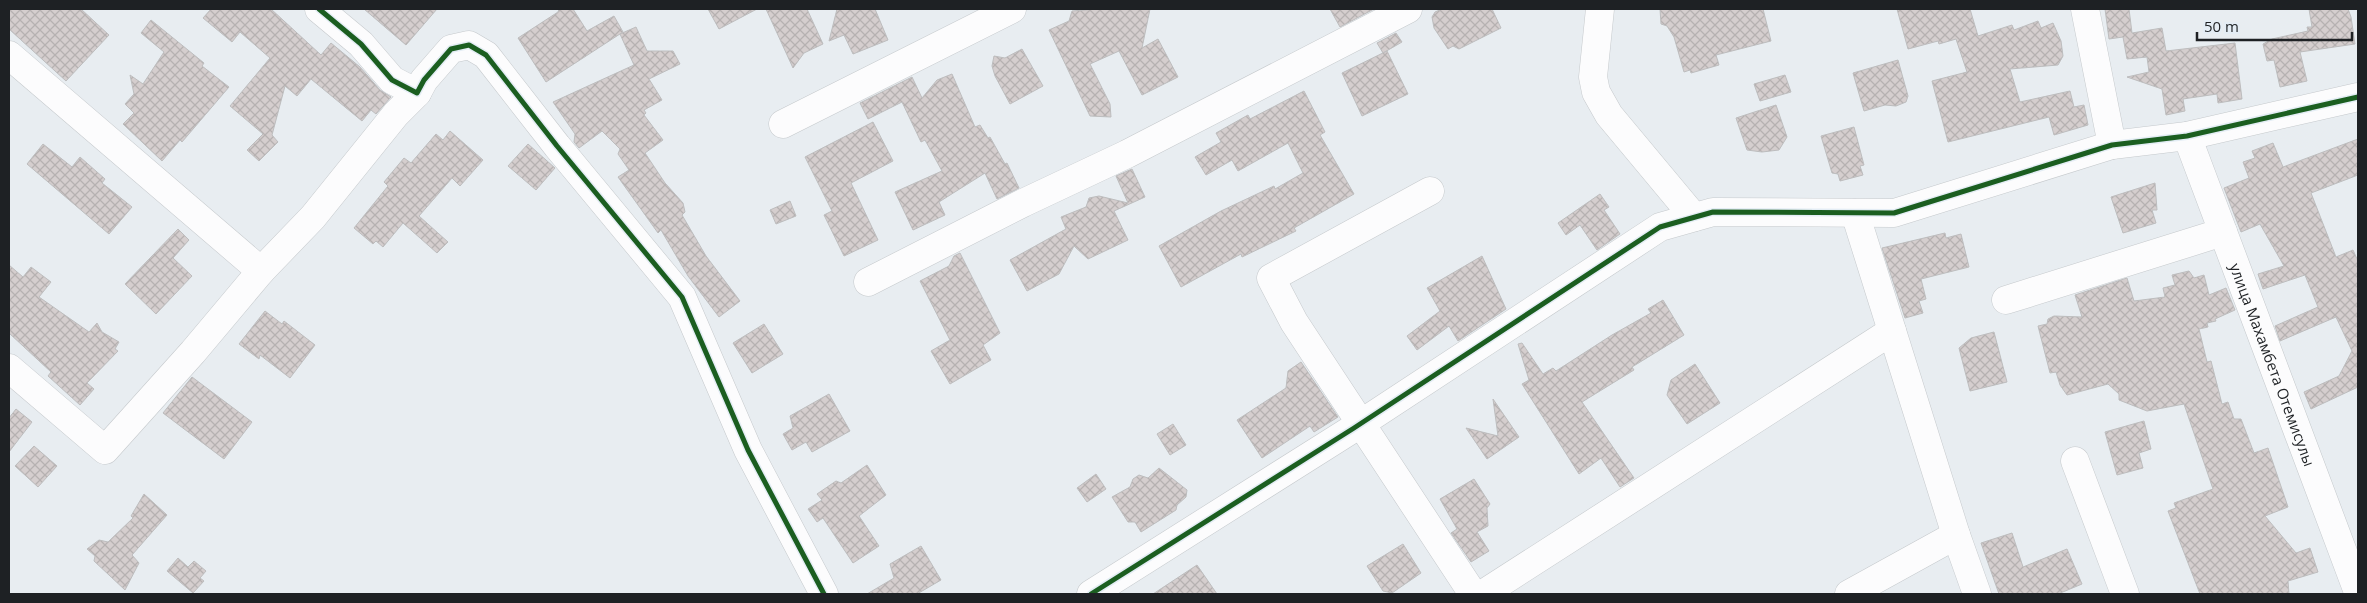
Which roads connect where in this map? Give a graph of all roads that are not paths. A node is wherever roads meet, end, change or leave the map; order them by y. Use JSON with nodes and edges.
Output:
{"nodes":[{"id":1,"x":319,"y":9,"type":"edge"},
{"id":2,"x":1012,"y":9,"type":"edge"},
{"id":3,"x":1408,"y":9,"type":"edge"},
{"id":4,"x":1600,"y":9,"type":"edge"},
{"id":5,"x":2085,"y":9,"type":"edge"},
{"id":6,"x":9,"y":55,"type":"edge"},
{"id":7,"x":417,"y":93,"type":"junction"},
{"id":8,"x":2358,"y":97,"type":"edge"},
{"id":9,"x":784,"y":124,"type":"dead end"},
{"id":10,"x":2187,"y":136,"type":"junction"},
{"id":11,"x":2112,"y":146,"type":"junction"},
{"id":12,"x":1430,"y":191,"type":"dead end"},
{"id":13,"x":1855,"y":213,"type":"junction"},
{"id":14,"x":1694,"y":217,"type":"junction"},
{"id":15,"x":2223,"y":232,"type":"junction"},
{"id":16,"x":261,"y":271,"type":"junction"},
{"id":17,"x":868,"y":282,"type":"dead end"},
{"id":18,"x":2006,"y":300,"type":"dead end"},
{"id":19,"x":1892,"y":331,"type":"junction"},
{"id":20,"x":9,"y":368,"type":"edge"},
{"id":21,"x":1361,"y":422,"type":"junction"},
{"id":22,"x":2075,"y":461,"type":"dead end"},
{"id":23,"x":1956,"y":535,"type":"junction"},
{"id":24,"x":2358,"y":592,"type":"edge"},
{"id":25,"x":824,"y":594,"type":"edge"},
{"id":26,"x":1091,"y":594,"type":"edge"},
{"id":27,"x":1473,"y":594,"type":"edge"},
{"id":28,"x":1483,"y":594,"type":"edge"},
{"id":29,"x":1849,"y":594,"type":"edge"},
{"id":30,"x":1977,"y":594,"type":"edge"},
{"id":31,"x":2125,"y":594,"type":"edge"}],
"edges":[{"from":1,"to":7,"type":"street"},
{"from":2,"to":9,"type":"street"},
{"from":3,"to":17,"type":"street"},
{"from":4,"to":14,"type":"street"},
{"from":5,"to":11,"type":"street"},
{"from":6,"to":16,"type":"street"},
{"from":7,"to":16,"type":"street"},
{"from":7,"to":25,"type":"street"},
{"from":8,"to":10,"type":"street"},
{"from":10,"to":11,"type":"street"},
{"from":10,"to":15,"type":"street","name":"улица Махамбета Отемисулы"},
{"from":11,"to":13,"type":"street"},
{"from":12,"to":21,"type":"street"},
{"from":13,"to":14,"type":"street"},
{"from":13,"to":19,"type":"street"},
{"from":14,"to":21,"type":"street"},
{"from":15,"to":18,"type":"street"},
{"from":15,"to":24,"type":"street","name":"улица Махамбета Отемисулы"},
{"from":16,"to":20,"type":"street"},
{"from":19,"to":23,"type":"street"},
{"from":19,"to":28,"type":"street"},
{"from":21,"to":26,"type":"street"},
{"from":21,"to":27,"type":"street"},
{"from":22,"to":31,"type":"street"},
{"from":23,"to":29,"type":"street"},
{"from":23,"to":30,"type":"street"}]}
